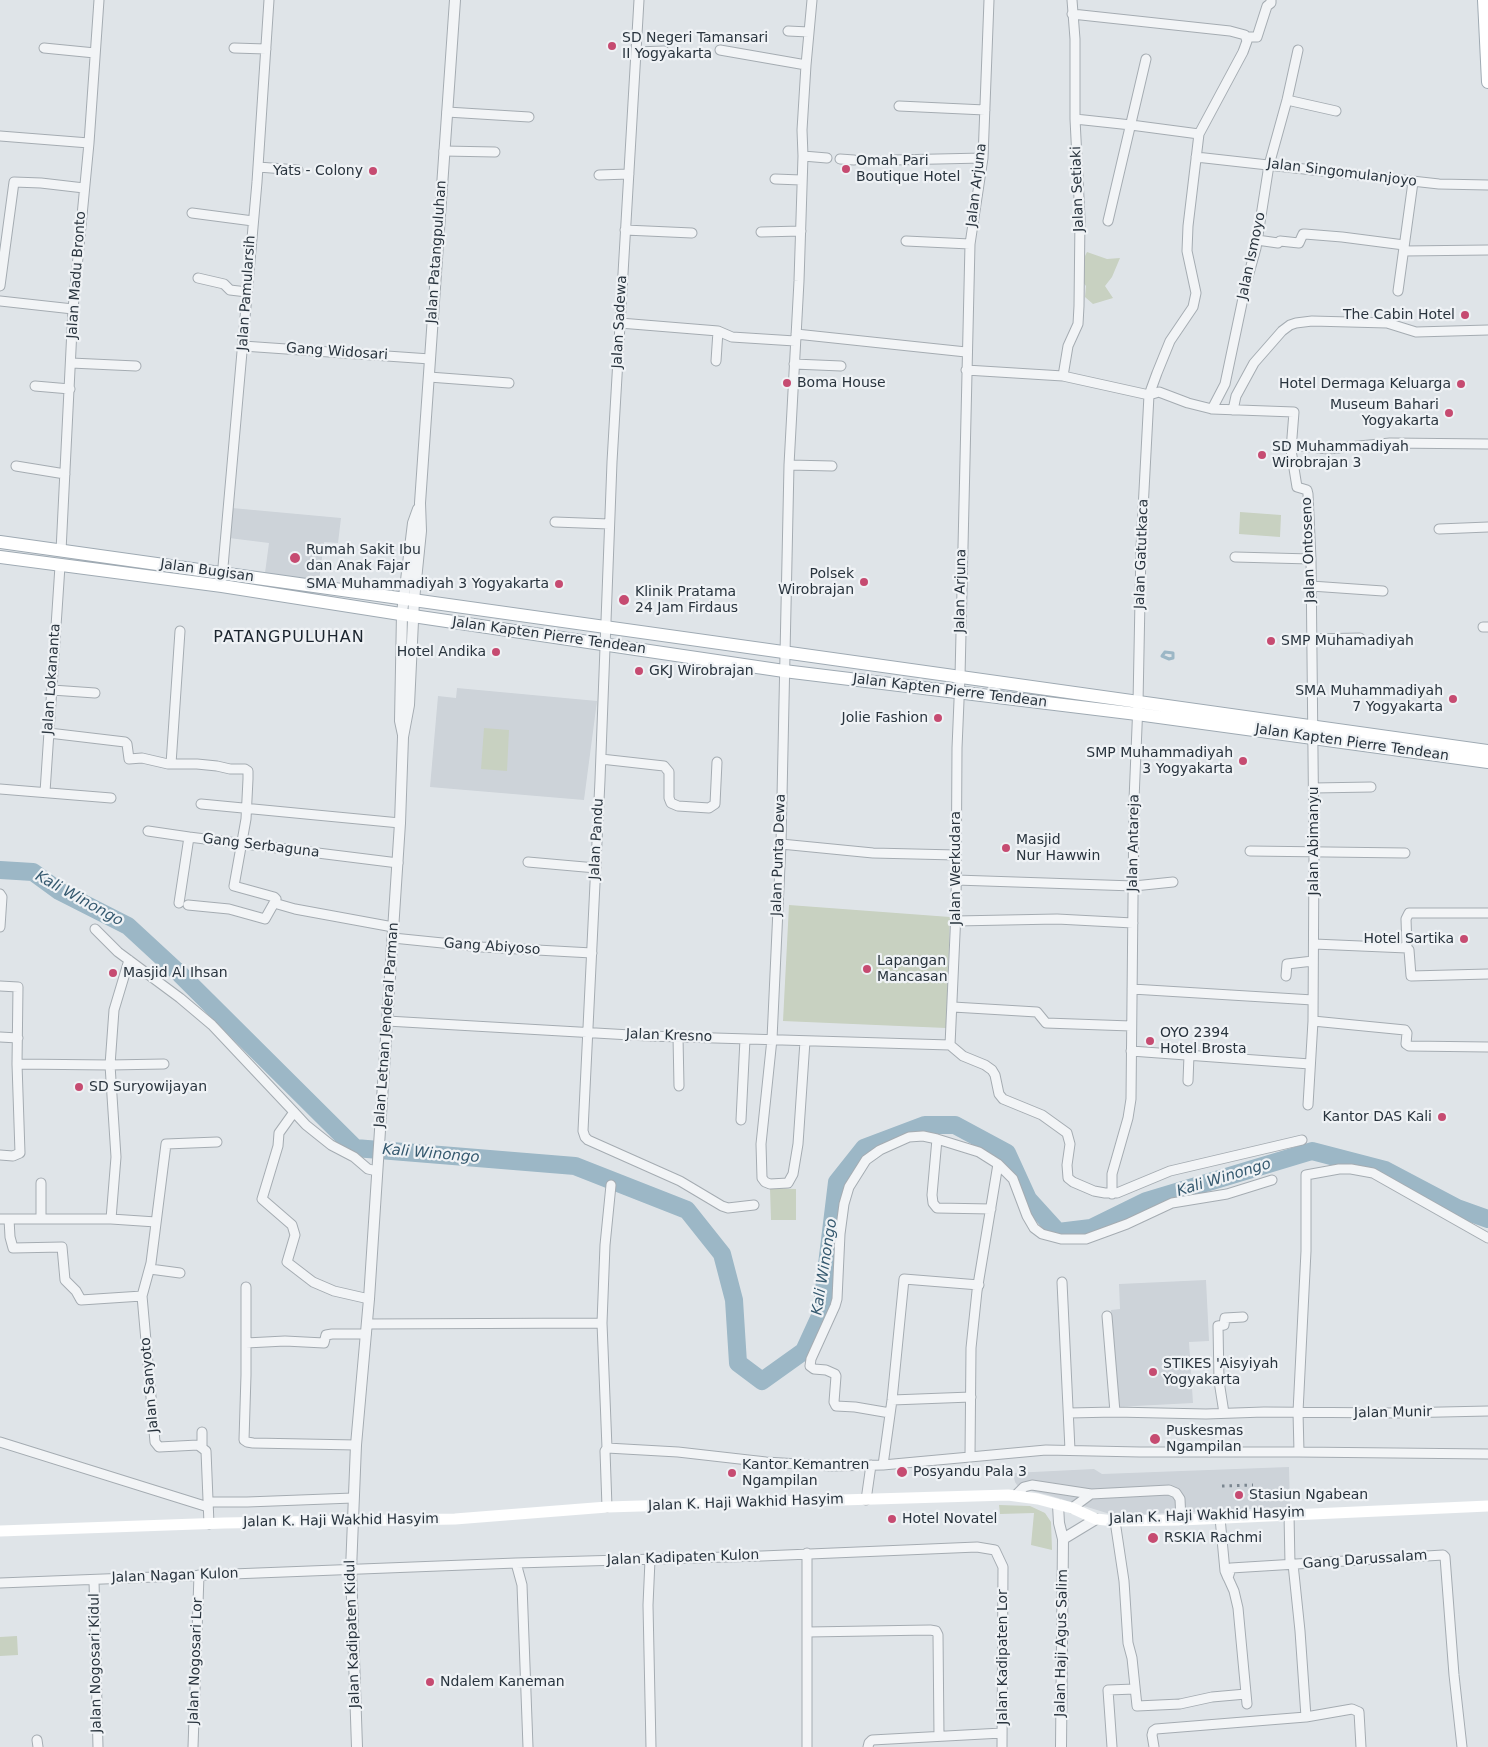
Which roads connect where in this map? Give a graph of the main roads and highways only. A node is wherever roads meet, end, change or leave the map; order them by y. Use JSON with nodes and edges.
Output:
{"nodes":[{"id":1,"x":1484,"y":0,"type":"edge"},
{"id":2,"x":1487,"y":53,"type":"edge"},
{"id":3,"x":1488,"y":82,"type":"edge"},
{"id":4,"x":0,"y":542,"type":"edge"},
{"id":5,"x":61,"y":551,"type":"junction"},
{"id":6,"x":0,"y":557,"type":"edge"},
{"id":7,"x":60,"y":566,"type":"junction"},
{"id":8,"x":222,"y":580,"type":"junction"},
{"id":9,"x":409,"y":599,"type":"joint"},
{"id":10,"x":408,"y":615,"type":"joint"},
{"id":11,"x":1138,"y":708,"type":"junction"},
{"id":12,"x":1487,"y":756,"type":"edge"},
{"id":13,"x":1488,"y":1506,"type":"edge"},
{"id":14,"x":0,"y":1531,"type":"edge"}],
"edges":[{"from":1,"to":2,"type":"main road"},
{"from":2,"to":3,"type":"main road"},
{"from":4,"to":5,"type":"main road","name":"Jalan Bugisan"},
{"from":5,"to":7,"type":"main road"},
{"from":5,"to":8,"type":"main road","name":"Jalan Bugisan"},
{"from":6,"to":7,"type":"main road","name":"Jalan Bugisan"},
{"from":7,"to":8,"type":"main road","name":"Jalan Bugisan"},
{"from":8,"to":9,"type":"main road","name":"Jalan Bugisan"},
{"from":8,"to":10,"type":"main road","name":"Jalan Bugisan"},
{"from":9,"to":11,"type":"main road","name":"Jalan Kapten Pierre Tendean"},
{"from":10,"to":11,"type":"main road","name":"Jalan Kapten Pierre Tendean"},
{"from":11,"to":12,"type":"main road","name":"Jalan Kapten Pierre Tendean"},
{"from":11,"to":12,"type":"main road","name":"Jalan Kapten Pierre Tendean"},
{"from":13,"to":14,"type":"main road","name":"Jalan K. Haji Wakhid Hasyim"}]}
